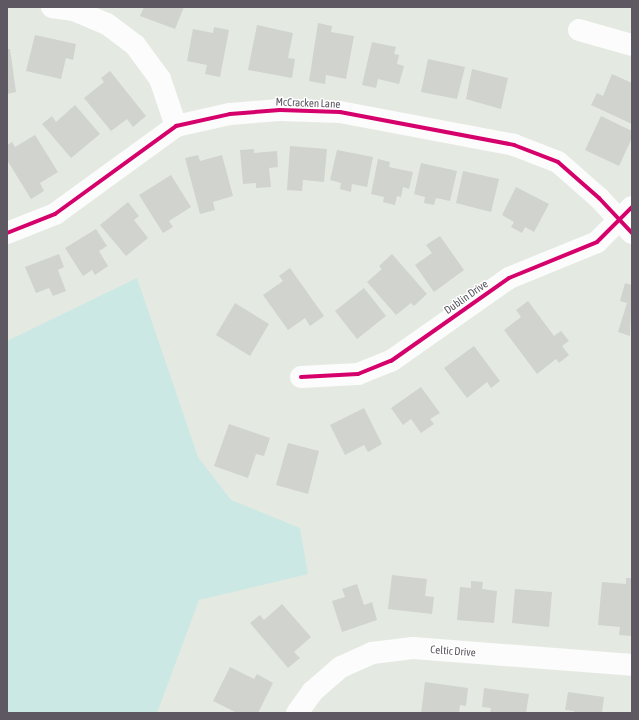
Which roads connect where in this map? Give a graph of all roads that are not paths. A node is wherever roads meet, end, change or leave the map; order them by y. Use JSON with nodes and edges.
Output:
{"nodes":[{"id":1,"x":52,"y":7,"type":"edge"},
{"id":2,"x":579,"y":30,"type":"dead end"},
{"id":3,"x":632,"y":45,"type":"edge"},
{"id":4,"x":176,"y":126,"type":"junction"},
{"id":5,"x":628,"y":220,"type":"edge"},
{"id":6,"x":7,"y":233,"type":"edge"},
{"id":7,"x":300,"y":377,"type":"dead end"},
{"id":8,"x":632,"y":665,"type":"edge"},
{"id":9,"x":297,"y":713,"type":"edge"}],
"edges":[{"from":1,"to":4,"type":"street"},
{"from":2,"to":3,"type":"street"},
{"from":4,"to":5,"type":"street","name":"McCracken Lane"},
{"from":4,"to":6,"type":"street","name":"McCracken Lane"},
{"from":5,"to":7,"type":"street","name":"Dublin Drive"},
{"from":8,"to":9,"type":"street","name":"Celtic Drive"}]}
